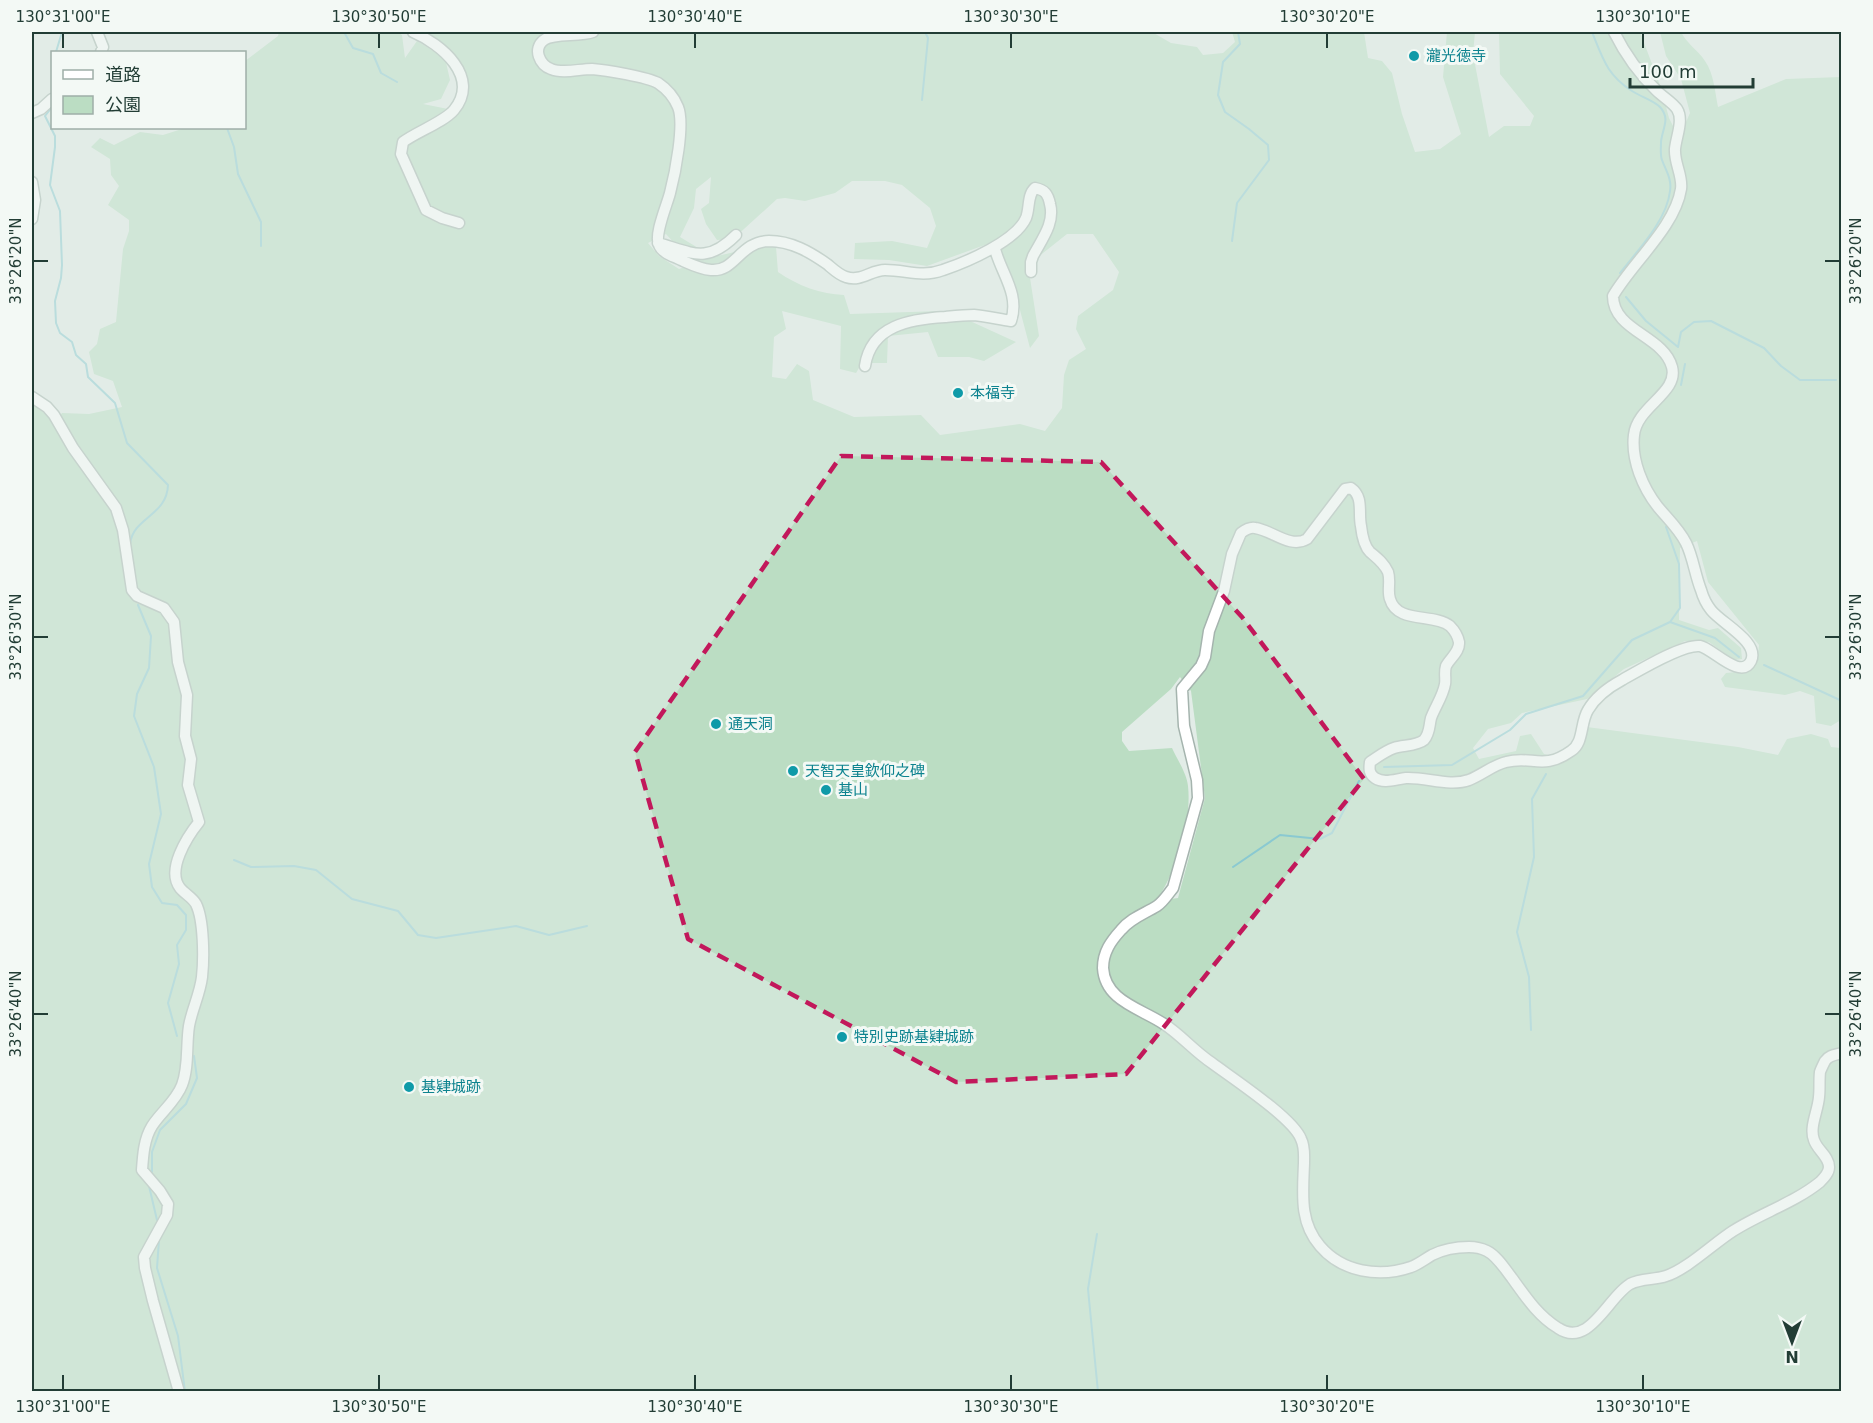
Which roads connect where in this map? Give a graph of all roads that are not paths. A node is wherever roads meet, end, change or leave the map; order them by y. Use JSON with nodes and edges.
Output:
{"nodes":[{"id":1,"x":97,"y":32,"type":"edge"},
{"id":2,"x":413,"y":32,"type":"edge"},
{"id":3,"x":593,"y":32,"type":"edge"},
{"id":4,"x":1614,"y":32,"type":"edge"},
{"id":5,"x":102,"y":51,"type":"edge"},
{"id":6,"x":51,"y":102,"type":"edge"},
{"id":7,"x":35,"y":108,"type":"edge"},
{"id":8,"x":32,"y":182,"type":"edge"},
{"id":9,"x":32,"y":219,"type":"edge"},
{"id":10,"x":459,"y":223,"type":"dead end"},
{"id":11,"x":736,"y":235,"type":"dead end"},
{"id":12,"x":657,"y":243,"type":"junction"},
{"id":13,"x":995,"y":249,"type":"junction"},
{"id":14,"x":1031,"y":273,"type":"dead end"},
{"id":15,"x":865,"y":366,"type":"dead end"},
{"id":16,"x":32,"y":397,"type":"edge"},
{"id":17,"x":1842,"y":1053,"type":"edge"},
{"id":18,"x":179,"y":1392,"type":"edge"}],
"edges":[{"from":1,"to":5,"type":"street"},
{"from":2,"to":10,"type":"street"},
{"from":3,"to":12,"type":"street"},
{"from":4,"to":17,"type":"street"},
{"from":6,"to":7,"type":"street"},
{"from":8,"to":9,"type":"street"},
{"from":11,"to":12,"type":"street"},
{"from":12,"to":13,"type":"street"},
{"from":13,"to":14,"type":"street"},
{"from":13,"to":15,"type":"street"},
{"from":16,"to":18,"type":"street"}]}
